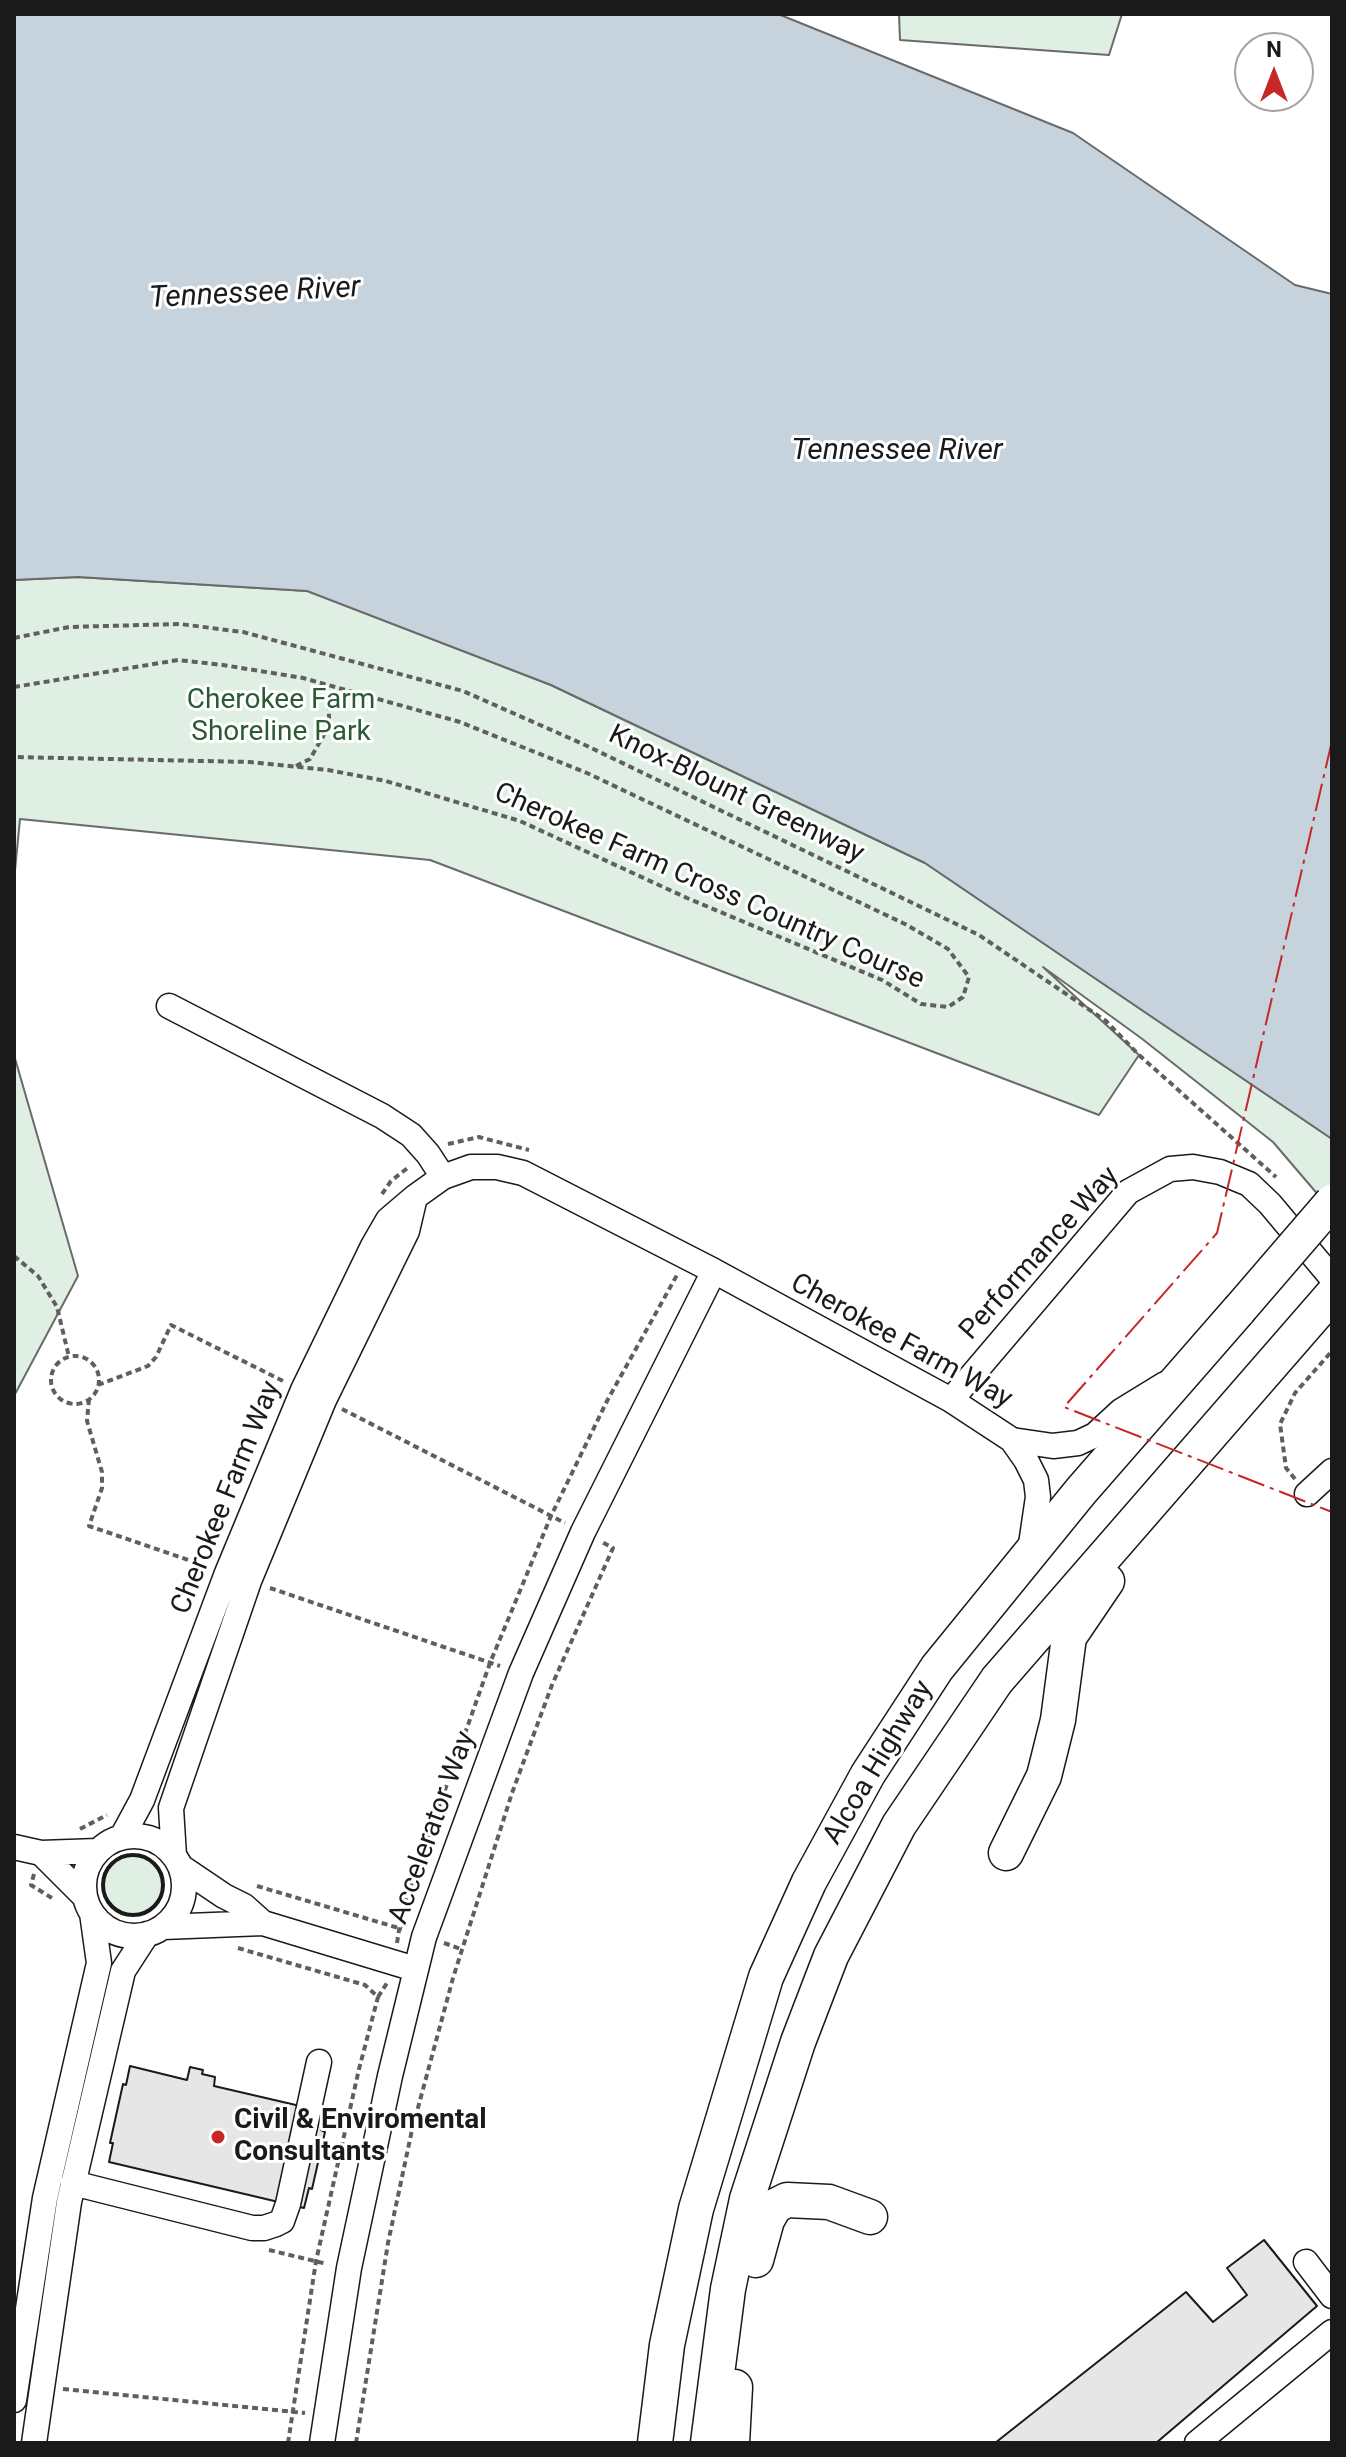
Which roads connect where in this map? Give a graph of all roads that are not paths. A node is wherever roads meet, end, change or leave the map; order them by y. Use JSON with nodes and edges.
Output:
{"nodes":[{"id":1,"x":169,"y":1006,"type":"dead end"},
{"id":2,"x":443,"y":1177,"type":"junction"},
{"id":3,"x":1332,"y":1202,"type":"edge"},
{"id":4,"x":714,"y":1271,"type":"junction"},
{"id":5,"x":1332,"y":1278,"type":"edge"},
{"id":6,"x":1332,"y":1295,"type":"edge"},
{"id":7,"x":1184,"y":1372,"type":"junction"},
{"id":8,"x":314,"y":1395,"type":"junction"},
{"id":9,"x":951,"y":1400,"type":"junction"},
{"id":10,"x":1236,"y":1406,"type":"junction"},
{"id":11,"x":1012,"y":1440,"type":"junction"},
{"id":12,"x":1332,"y":1471,"type":"edge"},
{"id":13,"x":1307,"y":1494,"type":"road end"},
{"id":14,"x":1029,"y":1555,"type":"junction"},
{"id":15,"x":122,"y":1837,"type":"junction"},
{"id":16,"x":14,"y":1847,"type":"edge"},
{"id":17,"x":98,"y":1851,"type":"junction"},
{"id":18,"x":41,"y":1853,"type":"junction"},
{"id":19,"x":1006,"y":1853,"type":"dead end"},
{"id":20,"x":177,"y":1861,"type":"junction"},
{"id":21,"x":89,"y":1905,"type":"junction"},
{"id":22,"x":263,"y":1923,"type":"junction"},
{"id":23,"x":155,"y":1930,"type":"junction"},
{"id":24,"x":404,"y":1966,"type":"junction"},
{"id":25,"x":319,"y":2062,"type":"dead end"},
{"id":26,"x":73,"y":2183,"type":"junction"},
{"id":27,"x":870,"y":2217,"type":"dead end"},
{"id":28,"x":26,"y":2244,"type":"edge"},
{"id":29,"x":1306,"y":2262,"type":"dead end"},
{"id":30,"x":1332,"y":2296,"type":"edge"},
{"id":31,"x":1332,"y":2332,"type":"edge"},
{"id":32,"x":14,"y":2400,"type":"edge"},
{"id":33,"x":34,"y":2443,"type":"edge"},
{"id":34,"x":322,"y":2443,"type":"edge"},
{"id":35,"x":655,"y":2443,"type":"edge"},
{"id":36,"x":708,"y":2443,"type":"edge"},
{"id":37,"x":732,"y":2443,"type":"edge"},
{"id":38,"x":1197,"y":2443,"type":"edge"}],
"edges":[{"from":1,"to":2,"type":"street"},
{"from":2,"to":4,"type":"street","name":"Cherokee Farm Way"},
{"from":2,"to":8,"type":"street","name":"Cherokee Farm Way"},
{"from":3,"to":7,"type":"highway","name":"Alcoa Highway","bridge":true},
{"from":4,"to":9,"type":"street","name":"Cherokee Farm Way"},
{"from":4,"to":24,"type":"street","name":"Accelerator Way"},
{"from":5,"to":9,"type":"street","name":"Performance Way"},
{"from":6,"to":10,"type":"highway","name":"Alcoa Highway"},
{"from":7,"to":11,"type":"street","name":"Cherokee Farm Way"},
{"from":7,"to":14,"type":"highway","name":"Alcoa Highway"},
{"from":8,"to":15,"type":"street","name":"Cherokee Farm Way"},
{"from":8,"to":20,"type":"street","name":"Cherokee Farm Way"},
{"from":9,"to":11,"type":"street","name":"Cherokee Farm Way"},
{"from":10,"to":19,"type":"highway"},
{"from":10,"to":36,"type":"highway","name":"Alcoa Highway"},
{"from":11,"to":14,"type":"street","name":"Cherokee Farm Way"},
{"from":12,"to":13,"type":"street"},
{"from":14,"to":35,"type":"highway","name":"Alcoa Highway"},
{"from":15,"to":17,"type":"street"},
{"from":15,"to":20,"type":"street"},
{"from":16,"to":18,"type":"street"},
{"from":17,"to":18,"type":"street"},
{"from":17,"to":21,"type":"street"},
{"from":18,"to":21,"type":"street"},
{"from":20,"to":22,"type":"street"},
{"from":20,"to":23,"type":"street"},
{"from":21,"to":23,"type":"street"},
{"from":21,"to":28,"type":"street"},
{"from":22,"to":23,"type":"street"},
{"from":22,"to":24,"type":"street"},
{"from":23,"to":26,"type":"street"},
{"from":24,"to":34,"type":"street","name":"Accelerator Way"},
{"from":25,"to":26,"type":"street"},
{"from":26,"to":33,"type":"street"},
{"from":27,"to":37,"type":"highway"},
{"from":28,"to":32,"type":"street"},
{"from":29,"to":30,"type":"street"},
{"from":31,"to":38,"type":"street"}]}
